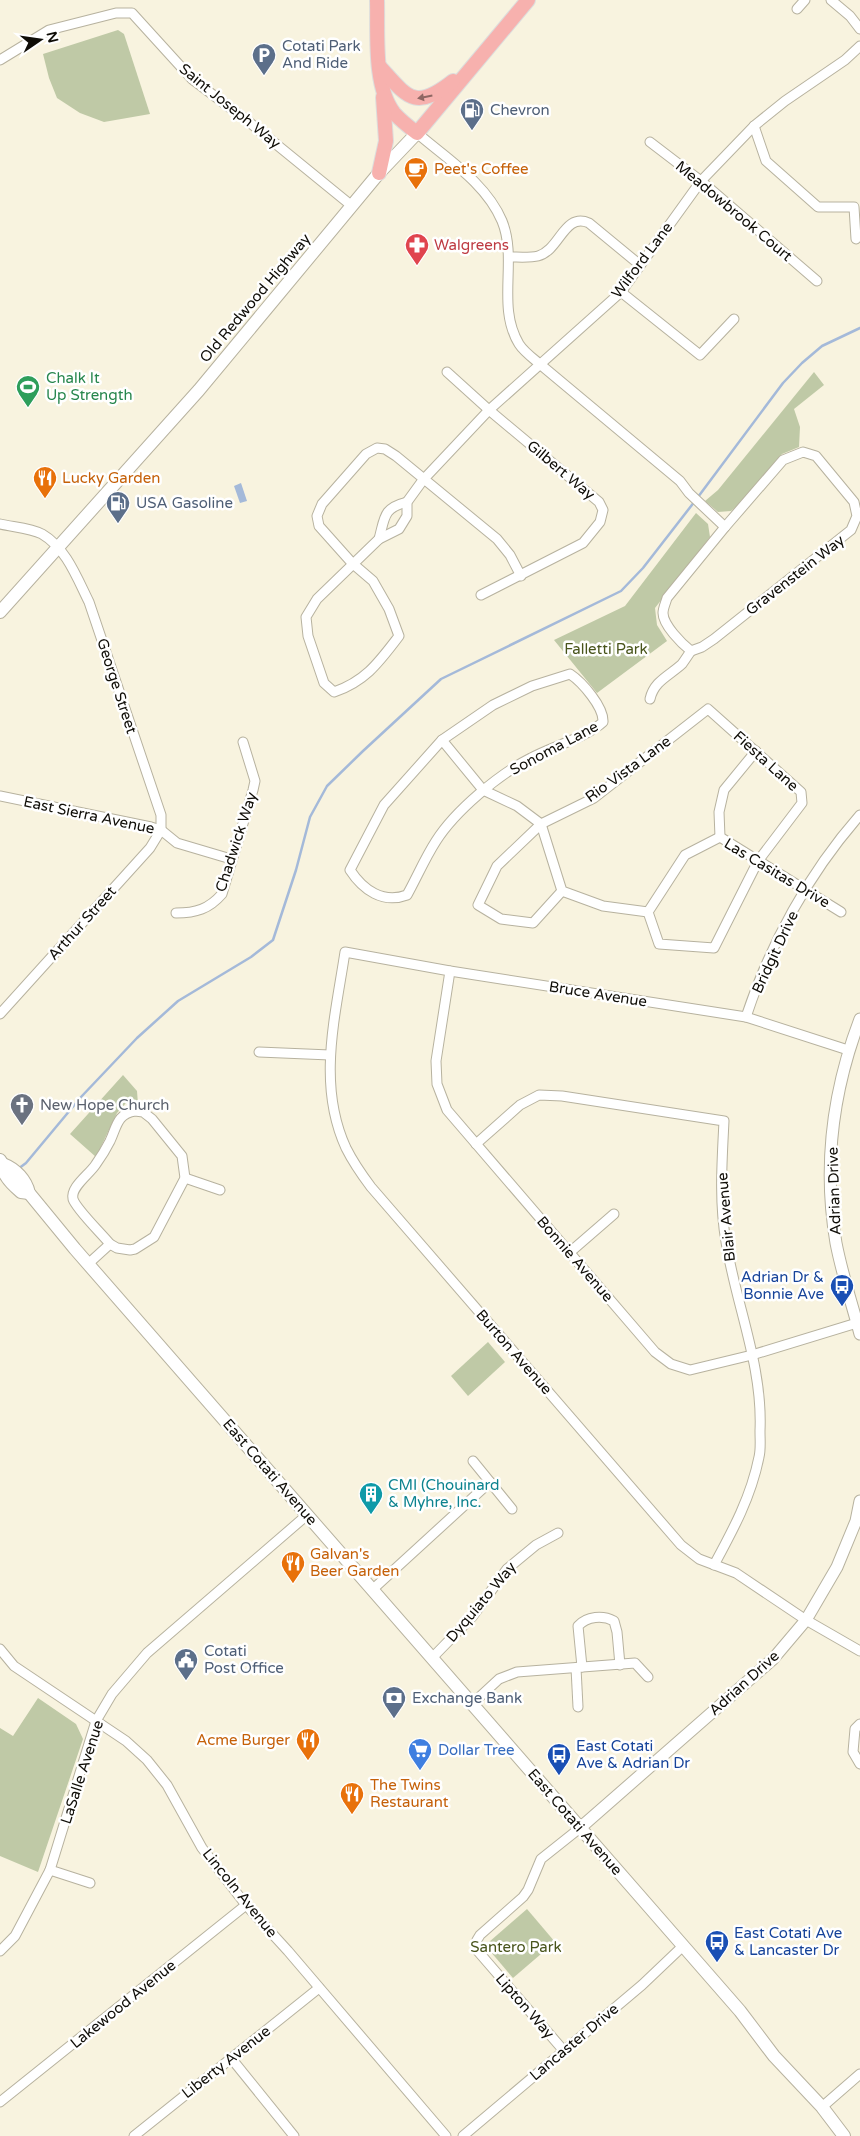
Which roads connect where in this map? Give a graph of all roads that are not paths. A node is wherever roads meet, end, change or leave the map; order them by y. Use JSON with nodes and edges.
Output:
{"nodes":[{"id":1,"x":377,"y":0,"type":"edge"},
{"id":2,"x":528,"y":0,"type":"edge"},
{"id":3,"x":805,"y":0,"type":"edge"},
{"id":4,"x":831,"y":0,"type":"edge"},
{"id":5,"x":796,"y":9,"type":"dead end"},
{"id":6,"x":860,"y":29,"type":"edge"},
{"id":7,"x":860,"y":46,"type":"edge"},
{"id":8,"x":0,"y":60,"type":"edge"},
{"id":9,"x":479,"y":60,"type":"junction"},
{"id":10,"x":380,"y":67,"type":"junction"},
{"id":11,"x":382,"y":82,"type":"junction"},
{"id":12,"x":754,"y":126,"type":"junction"},
{"id":13,"x":417,"y":133,"type":"junction"},
{"id":14,"x":650,"y":142,"type":"dead end"},
{"id":15,"x":379,"y":173,"type":"junction"},
{"id":16,"x":701,"y":181,"type":"junction"},
{"id":17,"x":352,"y":206,"type":"junction"},
{"id":18,"x":856,"y":238,"type":"dead end"},
{"id":19,"x":510,"y":257,"type":"junction"},
{"id":20,"x":640,"y":265,"type":"junction"},
{"id":21,"x":818,"y":281,"type":"dead end"},
{"id":22,"x":621,"y":292,"type":"junction"},
{"id":23,"x":734,"y":319,"type":"dead end"},
{"id":24,"x":541,"y":365,"type":"junction"},
{"id":25,"x":448,"y":372,"type":"dead end"},
{"id":26,"x":489,"y":410,"type":"junction"},
{"id":27,"x":423,"y":480,"type":"junction"},
{"id":28,"x":407,"y":502,"type":"junction"},
{"id":29,"x":0,"y":524,"type":"edge"},
{"id":30,"x":725,"y":527,"type":"junction"},
{"id":31,"x":379,"y":538,"type":"junction"},
{"id":32,"x":58,"y":547,"type":"junction"},
{"id":33,"x":352,"y":563,"type":"junction"},
{"id":34,"x":521,"y":576,"type":"junction"},
{"id":35,"x":481,"y":595,"type":"dead end"},
{"id":36,"x":0,"y":612,"type":"edge"},
{"id":37,"x":691,"y":651,"type":"junction"},
{"id":38,"x":650,"y":699,"type":"dead end"},
{"id":39,"x":708,"y":709,"type":"joint"},
{"id":40,"x":442,"y":740,"type":"junction"},
{"id":41,"x":243,"y":742,"type":"dead end"},
{"id":42,"x":756,"y":751,"type":"junction"},
{"id":43,"x":483,"y":790,"type":"junction"},
{"id":44,"x":0,"y":796,"type":"edge"},
{"id":45,"x":860,"y":815,"type":"edge"},
{"id":46,"x":541,"y":824,"type":"junction"},
{"id":47,"x":161,"y":830,"type":"junction"},
{"id":48,"x":720,"y":837,"type":"junction"},
{"id":49,"x":231,"y":859,"type":"junction"},
{"id":50,"x":758,"y":861,"type":"junction"},
{"id":51,"x":805,"y":890,"type":"junction"},
{"id":52,"x":562,"y":891,"type":"junction"},
{"id":53,"x":648,"y":912,"type":"junction"},
{"id":54,"x":841,"y":912,"type":"dead end"},
{"id":55,"x":176,"y":913,"type":"dead end"},
{"id":56,"x":345,"y":952,"type":"joint"},
{"id":57,"x":450,"y":971,"type":"junction"},
{"id":58,"x":0,"y":1014,"type":"edge"},
{"id":59,"x":746,"y":1017,"type":"junction"},
{"id":60,"x":860,"y":1019,"type":"edge"},
{"id":61,"x":848,"y":1050,"type":"junction"},
{"id":62,"x":259,"y":1052,"type":"dead end"},
{"id":63,"x":330,"y":1055,"type":"junction"},
{"id":64,"x":476,"y":1144,"type":"junction"},
{"id":65,"x":2,"y":1162,"type":"edge"},
{"id":66,"x":185,"y":1178,"type":"junction"},
{"id":67,"x":220,"y":1190,"type":"dead end"},
{"id":68,"x":614,"y":1214,"type":"dead end"},
{"id":69,"x":110,"y":1244,"type":"junction"},
{"id":70,"x":569,"y":1253,"type":"junction"},
{"id":71,"x":88,"y":1264,"type":"junction"},
{"id":72,"x":859,"y":1327,"type":"edge"},
{"id":73,"x":752,"y":1355,"type":"junction"},
{"id":74,"x":473,"y":1461,"type":"dead end"},
{"id":75,"x":490,"y":1482,"type":"junction"},
{"id":76,"x":860,"y":1501,"type":"edge"},
{"id":77,"x":512,"y":1509,"type":"dead end"},
{"id":78,"x":307,"y":1515,"type":"junction"},
{"id":79,"x":558,"y":1533,"type":"dead end"},
{"id":80,"x":714,"y":1565,"type":"junction"},
{"id":81,"x":372,"y":1590,"type":"junction"},
{"id":82,"x":806,"y":1620,"type":"junction"},
{"id":83,"x":0,"y":1649,"type":"edge"},
{"id":84,"x":860,"y":1651,"type":"edge"},
{"id":85,"x":432,"y":1658,"type":"junction"},
{"id":86,"x":620,"y":1665,"type":"junction"},
{"id":87,"x":579,"y":1667,"type":"junction"},
{"id":88,"x":648,"y":1677,"type":"dead end"},
{"id":89,"x":472,"y":1704,"type":"junction"},
{"id":90,"x":578,"y":1707,"type":"dead end"},
{"id":91,"x":96,"y":1721,"type":"junction"},
{"id":92,"x":860,"y":1724,"type":"edge"},
{"id":93,"x":860,"y":1764,"type":"edge"},
{"id":94,"x":580,"y":1828,"type":"junction"},
{"id":95,"x":50,"y":1870,"type":"junction"},
{"id":96,"x":90,"y":1883,"type":"dead end"},
{"id":97,"x":246,"y":1905,"type":"junction"},
{"id":98,"x":683,"y":1946,"type":"junction"},
{"id":99,"x":0,"y":1951,"type":"edge"},
{"id":100,"x":319,"y":1988,"type":"junction"},
{"id":101,"x":564,"y":2051,"type":"junction"},
{"id":102,"x":231,"y":2058,"type":"junction"},
{"id":103,"x":860,"y":2074,"type":"edge"},
{"id":104,"x":0,"y":2102,"type":"edge"},
{"id":105,"x":822,"y":2107,"type":"junction"},
{"id":106,"x":144,"y":2133,"type":"edge"},
{"id":107,"x":134,"y":2136,"type":"edge"},
{"id":108,"x":294,"y":2136,"type":"edge"},
{"id":109,"x":446,"y":2136,"type":"edge"},
{"id":110,"x":463,"y":2136,"type":"edge"},
{"id":111,"x":844,"y":2136,"type":"edge"}],
"edges":[{"from":1,"to":10,"type":"main road"},
{"from":2,"to":9,"type":"main road","name":"Old Redwood Highway"},
{"from":3,"to":5,"type":"street"},
{"from":4,"to":6,"type":"street"},
{"from":7,"to":12,"type":"street","name":"Wilford Lane"},
{"from":8,"to":17,"type":"street","name":"Saint Joseph Way"},
{"from":9,"to":10,"type":"main road","one_way":true},
{"from":9,"to":13,"type":"main road","name":"Old Redwood Highway"},
{"from":10,"to":11,"type":"main road"},
{"from":11,"to":13,"type":"main road"},
{"from":11,"to":15,"type":"main road"},
{"from":12,"to":16,"type":"street","name":"Wilford Lane"},
{"from":12,"to":18,"type":"street"},
{"from":13,"to":15,"type":"main road","name":"Old Redwood Highway"},
{"from":13,"to":19,"type":"street"},
{"from":14,"to":16,"type":"street","name":"Meadowbrook Court"},
{"from":15,"to":17,"type":"main road","name":"Old Redwood Highway"},
{"from":16,"to":20,"type":"street","name":"Wilford Lane"},
{"from":16,"to":21,"type":"street","name":"Meadowbrook Court"},
{"from":17,"to":32,"type":"main road","name":"Old Redwood Highway"},
{"from":19,"to":20,"type":"street"},
{"from":19,"to":24,"type":"street"},
{"from":20,"to":22,"type":"street","name":"Wilford Lane"},
{"from":22,"to":23,"type":"street"},
{"from":22,"to":24,"type":"street","name":"Wilford Lane"},
{"from":24,"to":26,"type":"street","name":"Wilford Lane"},
{"from":24,"to":30,"type":"street"},
{"from":25,"to":26,"type":"street"},
{"from":26,"to":27,"type":"street","name":"Wilford Lane"},
{"from":26,"to":34,"type":"street","name":"Gilbert Way"},
{"from":27,"to":28,"type":"street","name":"Wilford Lane"},
{"from":27,"to":33,"type":"street"},
{"from":27,"to":34,"type":"street"},
{"from":28,"to":31,"type":"street","name":"Wilford Lane"},
{"from":28,"to":31,"type":"street","name":"Wilford Lane"},
{"from":29,"to":32,"type":"street"},
{"from":30,"to":37,"type":"street","name":"Gravenstein Way"},
{"from":30,"to":37,"type":"street","name":"Gravenstein Way"},
{"from":31,"to":33,"type":"street","name":"Wilford Lane"},
{"from":32,"to":36,"type":"main road","name":"Old Redwood Highway"},
{"from":32,"to":47,"type":"street","name":"George Street"},
{"from":33,"to":33,"type":"street","name":"Wilford Lane"},
{"from":34,"to":35,"type":"street","name":"Gilbert Way"},
{"from":37,"to":38,"type":"street"},
{"from":39,"to":42,"type":"street","name":"Fiesta Lane"},
{"from":39,"to":46,"type":"street","name":"Rio Vista Lane"},
{"from":40,"to":43,"type":"street"},
{"from":40,"to":43,"type":"street","name":"Sonoma Lane"},
{"from":40,"to":43,"type":"street","name":"Sonoma Lane"},
{"from":41,"to":49,"type":"street","name":"Chadwick Way"},
{"from":42,"to":48,"type":"street"},
{"from":42,"to":50,"type":"street","name":"Fiesta Lane"},
{"from":43,"to":46,"type":"street"},
{"from":44,"to":47,"type":"street","name":"East Sierra Avenue"},
{"from":45,"to":51,"type":"street","name":"Bridgit Drive"},
{"from":46,"to":52,"type":"street"},
{"from":46,"to":52,"type":"street","name":"Rio Vista Lane"},
{"from":47,"to":49,"type":"street","name":"East Sierra Avenue"},
{"from":47,"to":58,"type":"street","name":"Arthur Street"},
{"from":48,"to":50,"type":"street","name":"Las Casitas Drive"},
{"from":48,"to":53,"type":"street","name":"Las Casitas Drive"},
{"from":49,"to":55,"type":"street","name":"Chadwick Way"},
{"from":50,"to":51,"type":"street","name":"Las Casitas Drive"},
{"from":50,"to":53,"type":"street","name":"Fiesta Lane"},
{"from":51,"to":54,"type":"street","name":"Las Casitas Drive"},
{"from":51,"to":59,"type":"street","name":"Bridgit Drive"},
{"from":52,"to":53,"type":"street"},
{"from":56,"to":57,"type":"street","name":"Bruce Avenue"},
{"from":56,"to":63,"type":"street","name":"Burton Avenue"},
{"from":57,"to":59,"type":"street","name":"Bruce Avenue"},
{"from":57,"to":64,"type":"street","name":"Bonnie Avenue"},
{"from":59,"to":61,"type":"street","name":"Bruce Avenue"},
{"from":60,"to":61,"type":"street","name":"Adrian Drive"},
{"from":61,"to":72,"type":"street","name":"Adrian Drive"},
{"from":62,"to":63,"type":"street"},
{"from":63,"to":80,"type":"street","name":"Burton Avenue"},
{"from":64,"to":70,"type":"street","name":"Bonnie Avenue"},
{"from":64,"to":73,"type":"street","name":"Blair Avenue"},
{"from":65,"to":71,"type":"main road","name":"East Cotati Avenue"},
{"from":66,"to":67,"type":"street"},
{"from":66,"to":69,"type":"street"},
{"from":66,"to":69,"type":"street"},
{"from":68,"to":70,"type":"street"},
{"from":69,"to":71,"type":"street"},
{"from":70,"to":73,"type":"street","name":"Bonnie Avenue"},
{"from":71,"to":78,"type":"main road","name":"East Cotati Avenue"},
{"from":72,"to":73,"type":"street","name":"Bonnie Avenue"},
{"from":73,"to":80,"type":"street","name":"Blair Avenue"},
{"from":74,"to":75,"type":"street"},
{"from":75,"to":77,"type":"street"},
{"from":75,"to":81,"type":"street"},
{"from":76,"to":82,"type":"street","name":"Adrian Drive"},
{"from":78,"to":81,"type":"main road","name":"East Cotati Avenue"},
{"from":78,"to":91,"type":"street","name":"LaSalle Avenue"},
{"from":79,"to":85,"type":"street","name":"Dyquiato Way"},
{"from":80,"to":82,"type":"street","name":"Burton Avenue"},
{"from":81,"to":85,"type":"main road","name":"East Cotati Avenue"},
{"from":82,"to":84,"type":"street","name":"Burton Avenue"},
{"from":82,"to":94,"type":"street","name":"Adrian Drive"},
{"from":83,"to":91,"type":"street","name":"Lincoln Avenue"},
{"from":85,"to":89,"type":"main road","name":"East Cotati Avenue"},
{"from":86,"to":87,"type":"street"},
{"from":86,"to":87,"type":"street"},
{"from":86,"to":88,"type":"street"},
{"from":87,"to":89,"type":"street"},
{"from":87,"to":90,"type":"street"},
{"from":89,"to":94,"type":"main road","name":"East Cotati Avenue"},
{"from":91,"to":95,"type":"street","name":"LaSalle Avenue"},
{"from":91,"to":97,"type":"street","name":"Lincoln Avenue"},
{"from":92,"to":93,"type":"street"},
{"from":94,"to":98,"type":"main road","name":"East Cotati Avenue"},
{"from":94,"to":101,"type":"street","name":"Lipton Way"},
{"from":95,"to":96,"type":"street"},
{"from":95,"to":99,"type":"street","name":"LaSalle Avenue"},
{"from":97,"to":100,"type":"street","name":"Lincoln Avenue"},
{"from":97,"to":104,"type":"street","name":"Lakewood Avenue"},
{"from":98,"to":101,"type":"street","name":"Lancaster Drive"},
{"from":98,"to":105,"type":"main road","name":"East Cotati Avenue"},
{"from":100,"to":102,"type":"street","name":"Liberty Avenue"},
{"from":100,"to":109,"type":"street","name":"Lincoln Avenue"},
{"from":101,"to":110,"type":"street","name":"Lancaster Drive"},
{"from":102,"to":106,"type":"street","name":"Liberty Avenue"},
{"from":102,"to":108,"type":"street"},
{"from":103,"to":105,"type":"street"},
{"from":105,"to":111,"type":"main road","name":"East Cotati Avenue"},
{"from":106,"to":107,"type":"street","name":"Liberty Avenue"}]}
